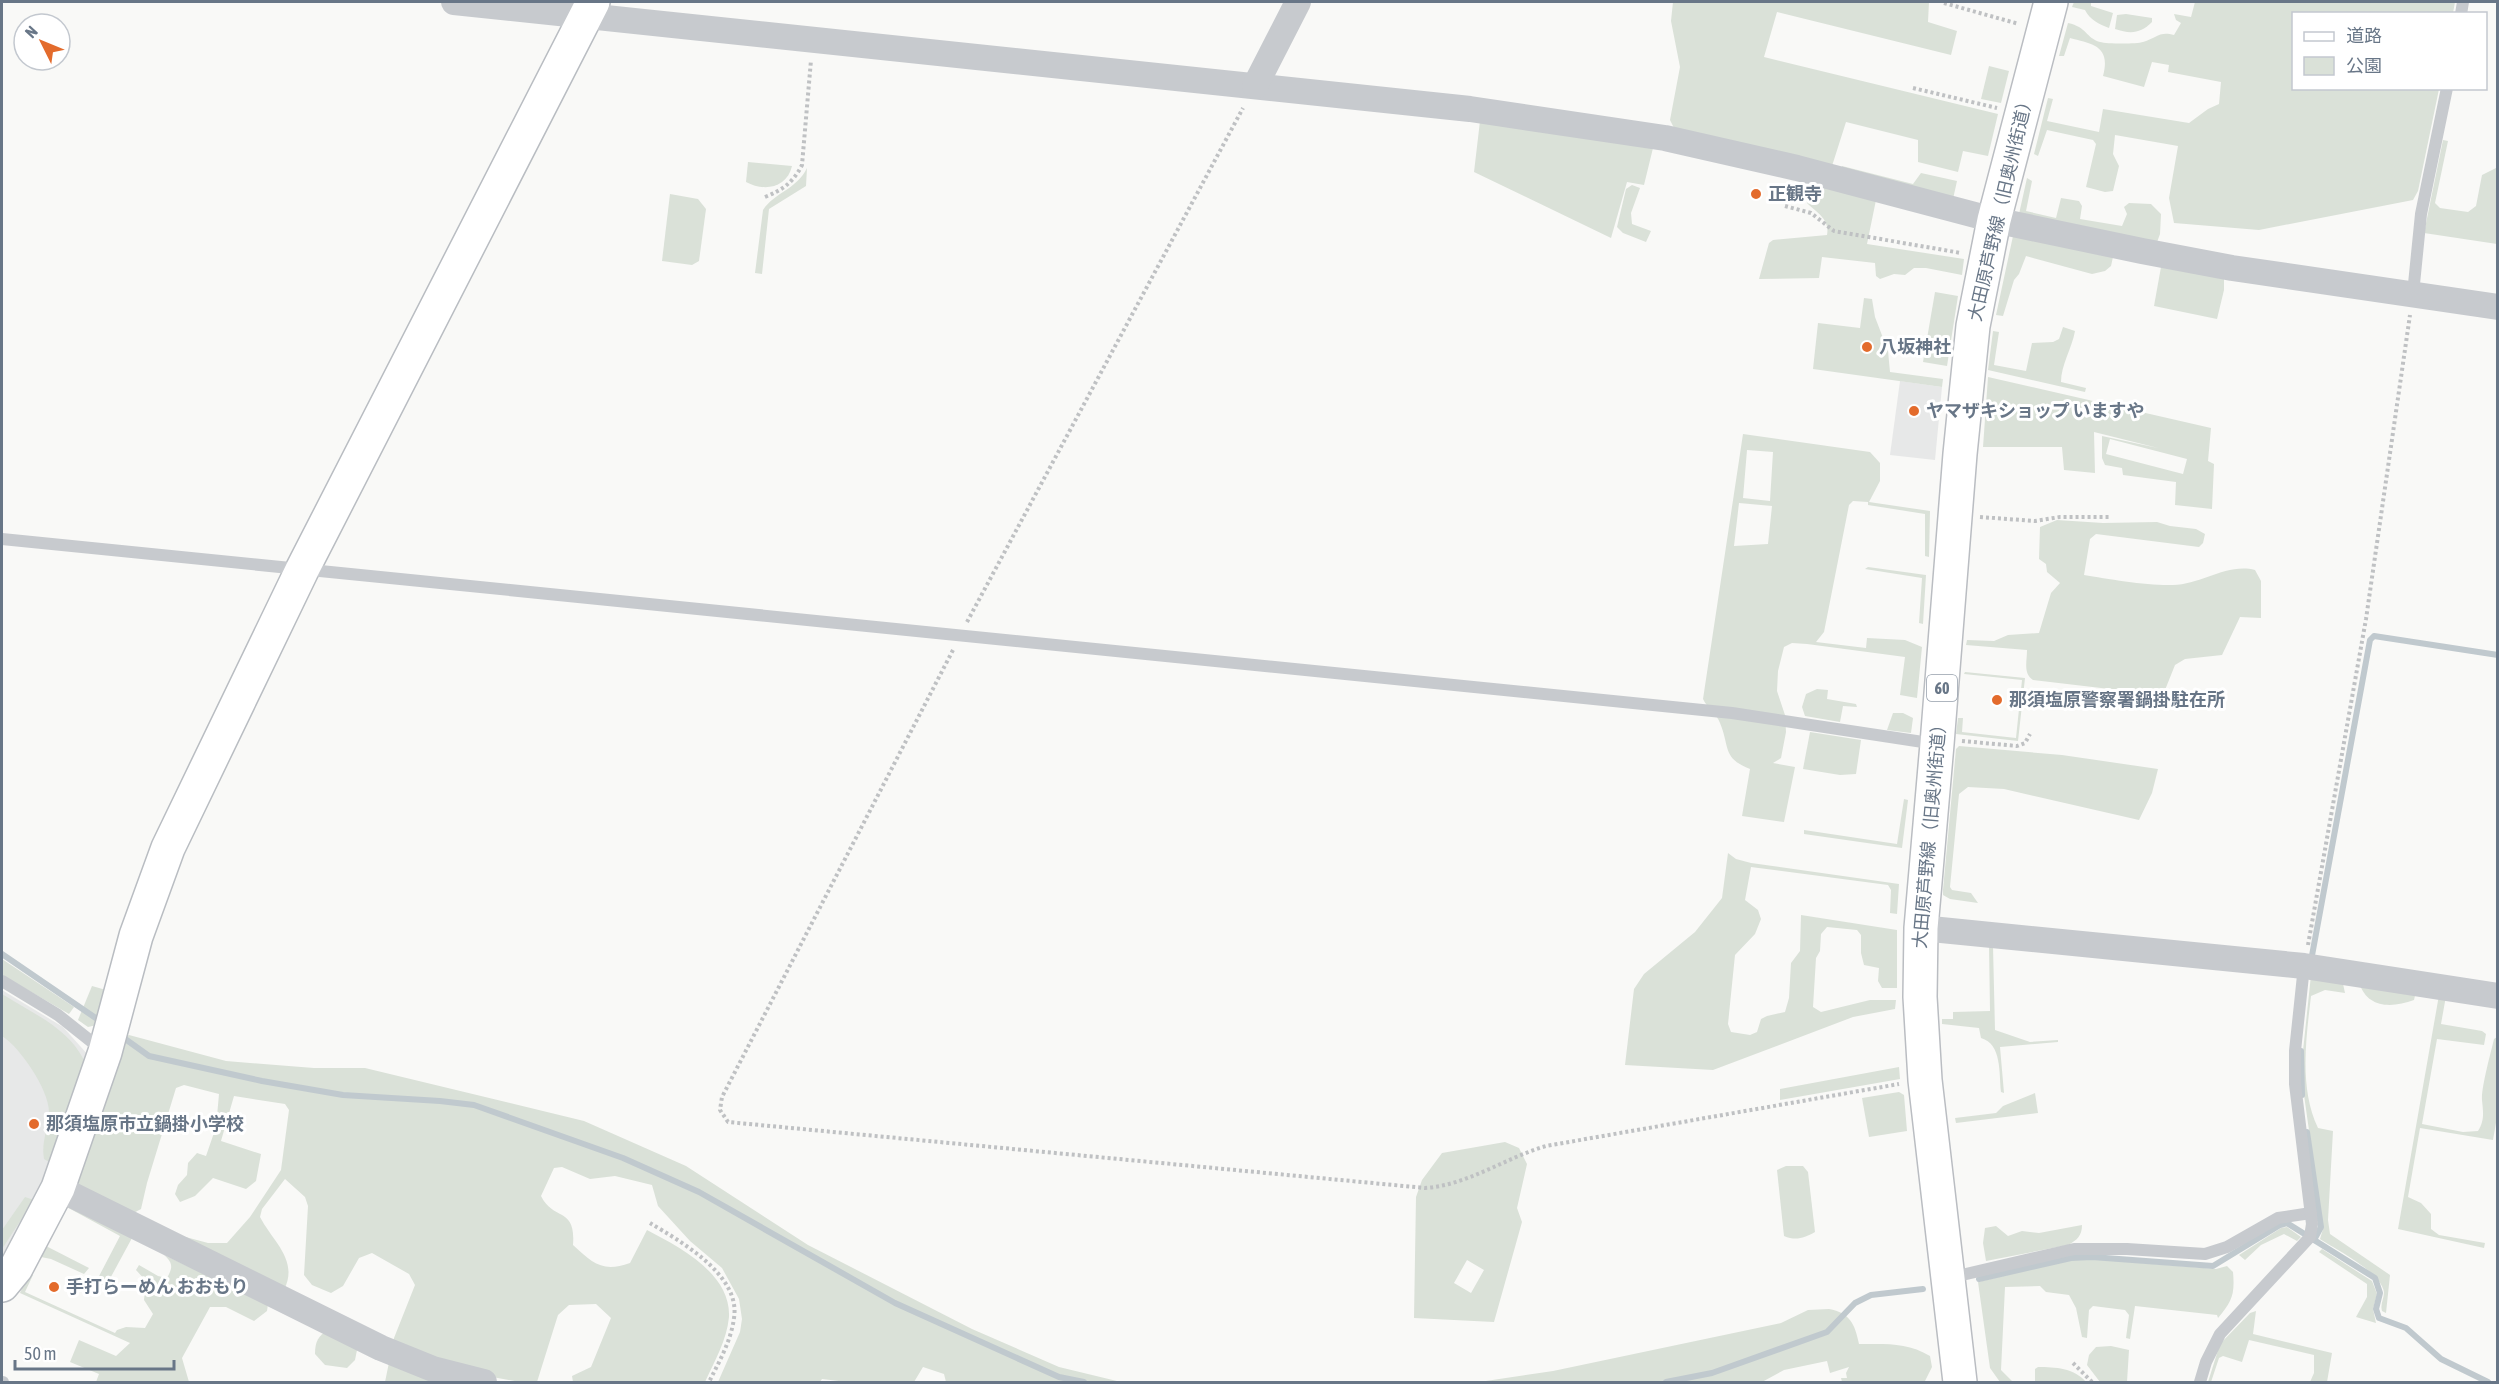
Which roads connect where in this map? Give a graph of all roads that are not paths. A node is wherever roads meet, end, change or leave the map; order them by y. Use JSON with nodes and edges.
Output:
{"nodes":[{"id":1,"x":454,"y":2,"type":"edge"},
{"id":2,"x":1298,"y":2,"type":"edge"},
{"id":3,"x":590,"y":8,"type":"edge"},
{"id":4,"x":2047,"y":16,"type":"edge"},
{"id":5,"x":1255,"y":86,"type":"junction"},
{"id":6,"x":2447,"y":90,"type":"edge"},
{"id":7,"x":1994,"y":220,"type":"junction"},
{"id":8,"x":2413,"y":294,"type":"junction"},
{"id":9,"x":2498,"y":307,"type":"edge"},
{"id":10,"x":2,"y":539,"type":"edge"},
{"id":11,"x":302,"y":570,"type":"junction"},
{"id":12,"x":1938,"y":742,"type":"junction"},
{"id":13,"x":1920,"y":928,"type":"junction"},
{"id":14,"x":2304,"y":966,"type":"junction"},
{"id":15,"x":2,"y":981,"type":"edge"},
{"id":16,"x":2498,"y":996,"type":"edge"},
{"id":17,"x":105,"y":1052,"type":"junction"},
{"id":18,"x":58,"y":1188,"type":"junction"},
{"id":19,"x":2311,"y":1213,"type":"junction"},
{"id":20,"x":1948,"y":1278,"type":"junction"},
{"id":21,"x":2,"y":1285,"type":"edge"},
{"id":22,"x":484,"y":1383,"type":"edge"},
{"id":23,"x":1960,"y":1383,"type":"edge"},
{"id":24,"x":2200,"y":1383,"type":"edge"}],
"edges":[{"from":1,"to":3,"type":"street"},
{"from":2,"to":5,"type":"street"},
{"from":3,"to":5,"type":"street"},
{"from":3,"to":11,"type":"street"},
{"from":4,"to":7,"type":"street","name":"大田原芦野線（旧奥州街道）","number":"60"},
{"from":5,"to":7,"type":"street"},
{"from":6,"to":8,"type":"lane"},
{"from":7,"to":8,"type":"street"},
{"from":7,"to":12,"type":"street","name":"大田原芦野線（旧奥州街道）","number":"60"},
{"from":8,"to":9,"type":"street"},
{"from":10,"to":11,"type":"lane"},
{"from":11,"to":12,"type":"lane"},
{"from":11,"to":17,"type":"street"},
{"from":12,"to":13,"type":"street","name":"大田原芦野線（旧奥州街道）","number":"60"},
{"from":13,"to":14,"type":"street"},
{"from":13,"to":20,"type":"street","name":"大田原芦野線（旧奥州街道）","number":"60"},
{"from":14,"to":16,"type":"street"},
{"from":14,"to":19,"type":"lane"},
{"from":15,"to":17,"type":"lane"},
{"from":17,"to":18,"type":"street"},
{"from":18,"to":21,"type":"street"},
{"from":18,"to":22,"type":"street"},
{"from":19,"to":20,"type":"lane"},
{"from":19,"to":24,"type":"lane"},
{"from":20,"to":23,"type":"street","name":"大田原芦野線（旧奥州街道）","number":"60"}]}
